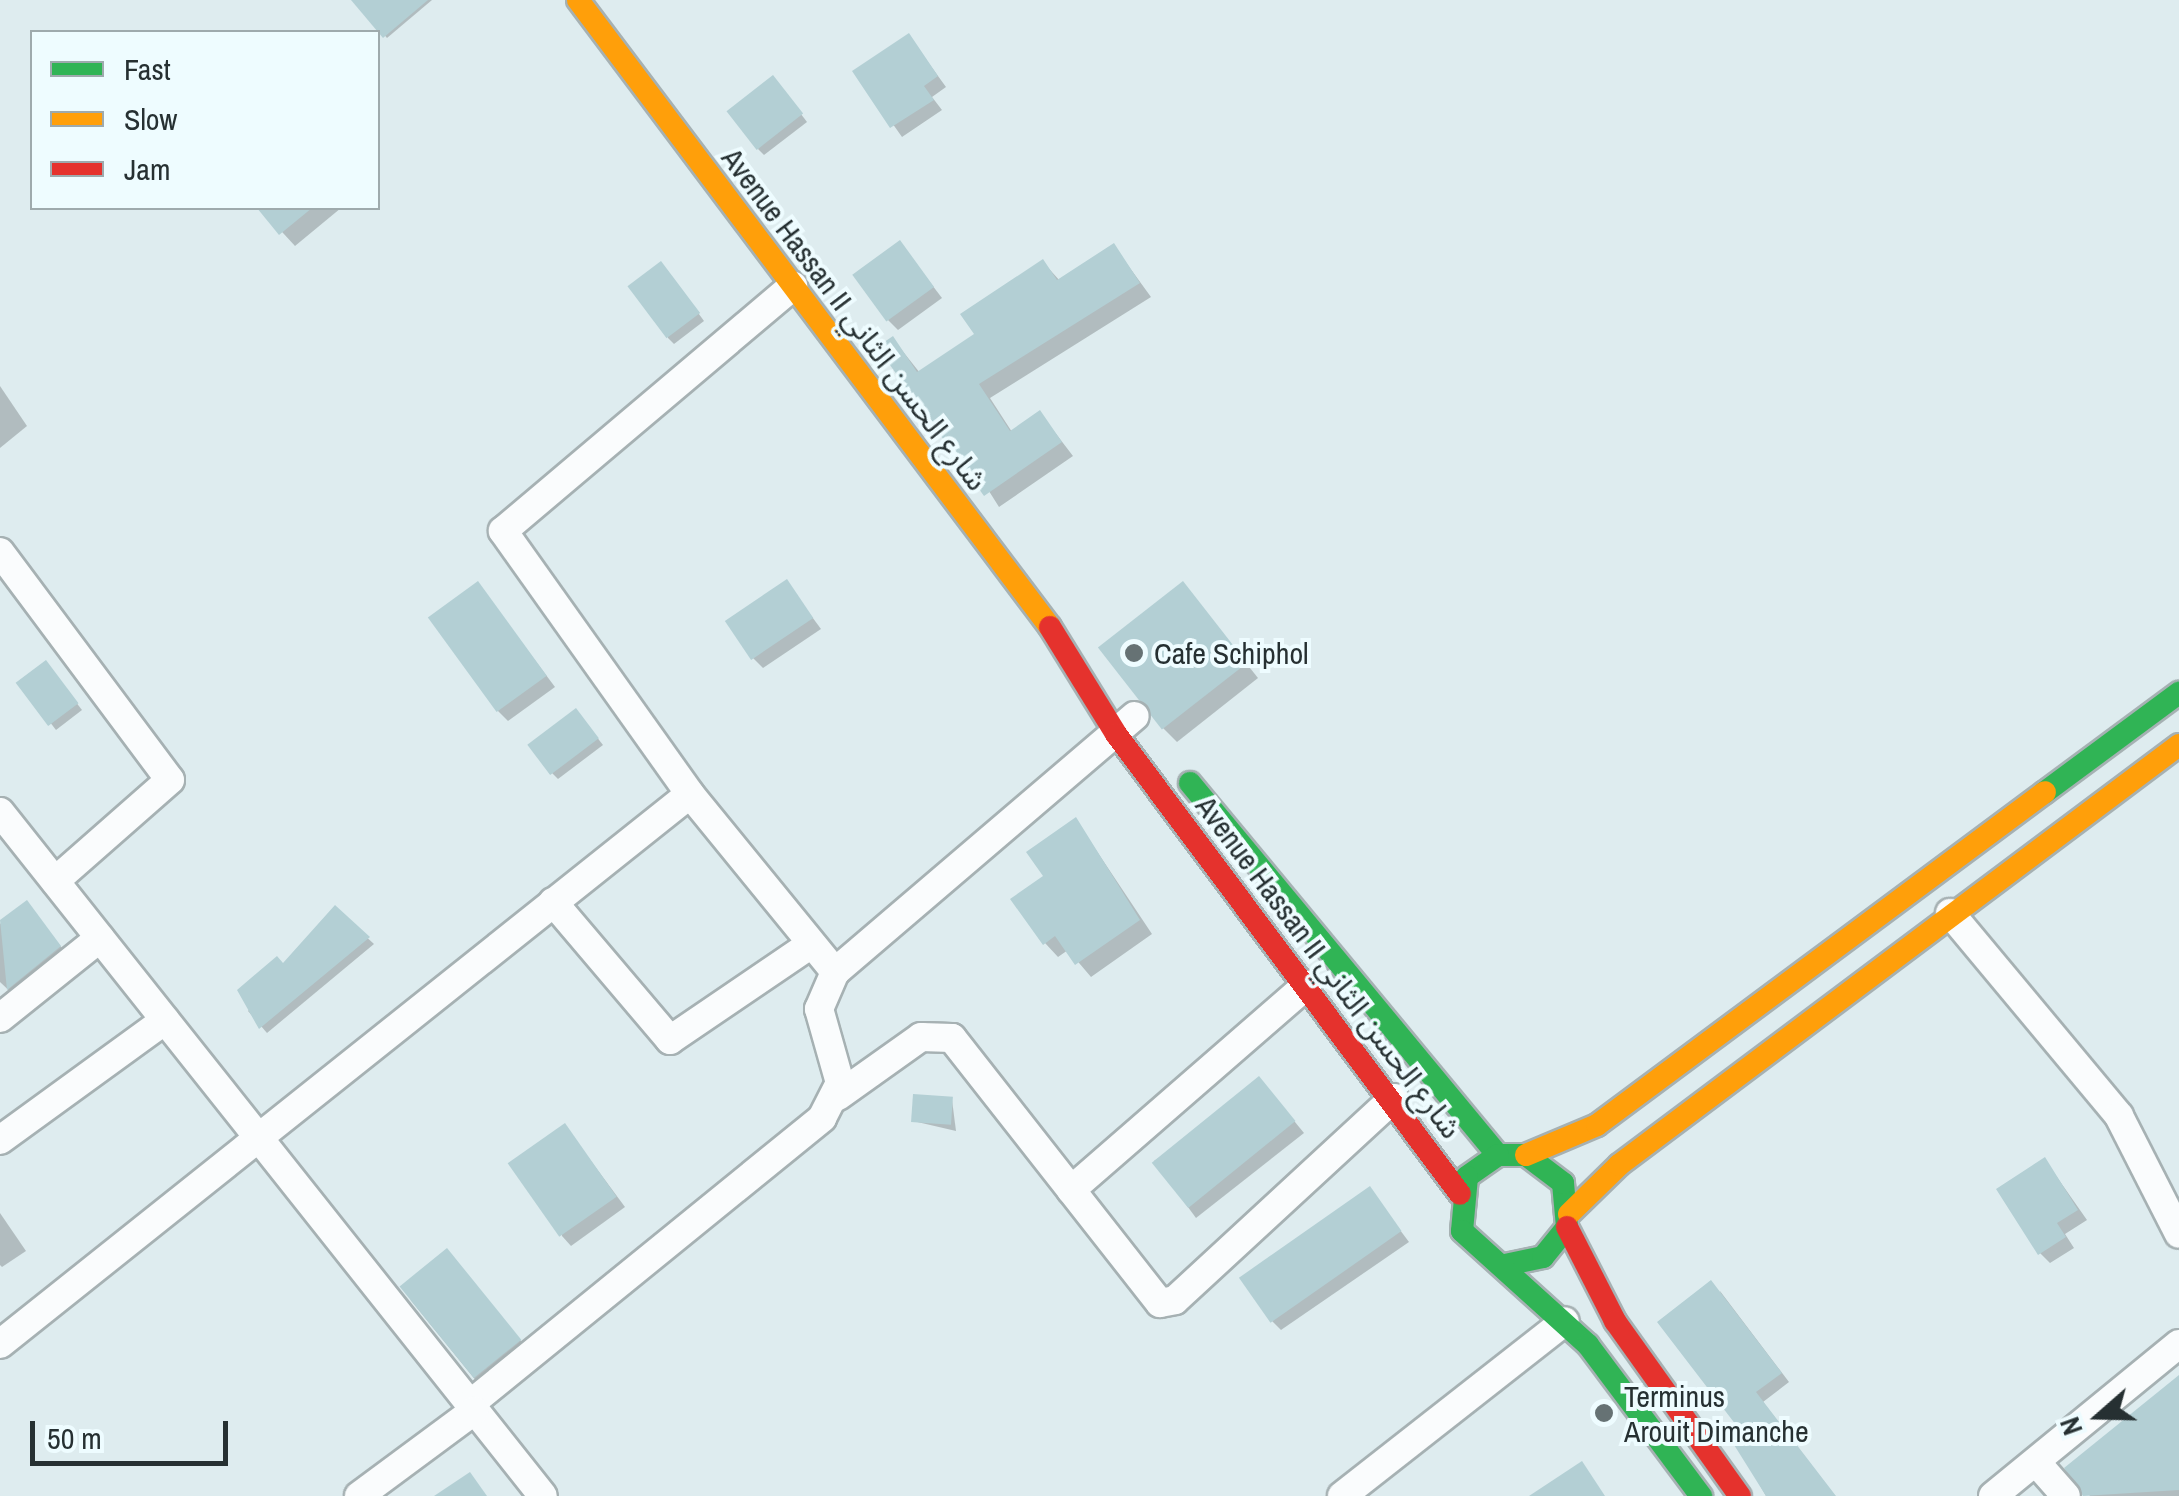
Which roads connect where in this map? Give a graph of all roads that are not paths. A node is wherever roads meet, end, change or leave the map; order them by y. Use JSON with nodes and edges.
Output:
{"nodes":[{"id":1,"x":578,"y":0,"type":"edge"},
{"id":2,"x":793,"y":286,"type":"junction"},
{"id":3,"x":0,"y":552,"type":"edge"},
{"id":4,"x":2179,"y":693,"type":"edge"},
{"id":5,"x":1133,"y":727,"type":"junction"},
{"id":6,"x":2179,"y":745,"type":"edge"},
{"id":7,"x":1172,"y":761,"type":"dead end"},
{"id":8,"x":690,"y":794,"type":"junction"},
{"id":9,"x":0,"y":812,"type":"edge"},
{"id":10,"x":55,"y":881,"type":"junction"},
{"id":11,"x":553,"y":902,"type":"junction"},
{"id":12,"x":1950,"y":914,"type":"junction"},
{"id":13,"x":100,"y":938,"type":"junction"},
{"id":14,"x":812,"y":944,"type":"junction"},
{"id":15,"x":835,"y":972,"type":"junction"},
{"id":16,"x":1307,"y":985,"type":"junction"},
{"id":17,"x":0,"y":1018,"type":"edge"},
{"id":18,"x":165,"y":1020,"type":"junction"},
{"id":19,"x":838,"y":1096,"type":"junction"},
{"id":20,"x":1394,"y":1098,"type":"junction"},
{"id":21,"x":0,"y":1140,"type":"edge"},
{"id":22,"x":260,"y":1140,"type":"junction"},
{"id":23,"x":1498,"y":1155,"type":"junction"},
{"id":24,"x":1526,"y":1155,"type":"junction"},
{"id":25,"x":1071,"y":1190,"type":"junction"},
{"id":26,"x":1460,"y":1194,"type":"junction"},
{"id":27,"x":1568,"y":1220,"type":"junction"},
{"id":28,"x":2179,"y":1234,"type":"edge"},
{"id":29,"x":1504,"y":1266,"type":"junction"},
{"id":30,"x":1565,"y":1321,"type":"junction"},
{"id":31,"x":0,"y":1344,"type":"edge"},
{"id":32,"x":2179,"y":1344,"type":"edge"},
{"id":33,"x":471,"y":1408,"type":"junction"},
{"id":34,"x":2036,"y":1462,"type":"junction"},
{"id":35,"x":359,"y":1496,"type":"edge"},
{"id":36,"x":543,"y":1496,"type":"edge"},
{"id":37,"x":1342,"y":1496,"type":"edge"},
{"id":38,"x":1702,"y":1496,"type":"edge"},
{"id":39,"x":1740,"y":1496,"type":"edge"},
{"id":40,"x":1992,"y":1496,"type":"edge"},
{"id":41,"x":2066,"y":1496,"type":"edge"}],
"edges":[{"from":1,"to":2,"type":"main road","name":"Avenue Hassan II شارع الحسن الثاني"},
{"from":2,"to":5,"type":"main road","name":"Avenue Hassan II شارع الحسن الثاني"},
{"from":2,"to":8,"type":"street"},
{"from":3,"to":10,"type":"street"},
{"from":4,"to":24,"type":"main road"},
{"from":5,"to":15,"type":"street"},
{"from":5,"to":16,"type":"main road","name":"Avenue Hassan II شارع الحسن الثاني"},
{"from":6,"to":12,"type":"main road"},
{"from":7,"to":23,"type":"main road","name":"Avenue Hassan II شارع الحسن الثاني"},
{"from":8,"to":11,"type":"street"},
{"from":8,"to":14,"type":"street"},
{"from":9,"to":10,"type":"street"},
{"from":10,"to":13,"type":"street"},
{"from":11,"to":14,"type":"street"},
{"from":11,"to":22,"type":"street"},
{"from":12,"to":27,"type":"main road"},
{"from":12,"to":28,"type":"street"},
{"from":13,"to":17,"type":"street"},
{"from":13,"to":18,"type":"street"},
{"from":14,"to":15,"type":"street"},
{"from":15,"to":19,"type":"street"},
{"from":16,"to":20,"type":"main road","name":"Avenue Hassan II شارع الحسن الثاني"},
{"from":16,"to":25,"type":"street"},
{"from":18,"to":21,"type":"street"},
{"from":18,"to":22,"type":"street"},
{"from":19,"to":25,"type":"street"},
{"from":19,"to":33,"type":"street"},
{"from":20,"to":25,"type":"street"},
{"from":20,"to":26,"type":"main road","name":"Avenue Hassan II شارع الحسن الثاني"},
{"from":22,"to":31,"type":"street"},
{"from":22,"to":33,"type":"street"},
{"from":23,"to":24,"type":"main road"},
{"from":23,"to":26,"type":"main road"},
{"from":24,"to":27,"type":"main road"},
{"from":26,"to":29,"type":"main road"},
{"from":27,"to":29,"type":"main road"},
{"from":27,"to":39,"type":"main road"},
{"from":29,"to":30,"type":"main road"},
{"from":30,"to":37,"type":"street"},
{"from":30,"to":38,"type":"main road"},
{"from":32,"to":34,"type":"street"},
{"from":33,"to":35,"type":"street"},
{"from":33,"to":36,"type":"street"},
{"from":34,"to":40,"type":"street"},
{"from":34,"to":41,"type":"street"}]}
